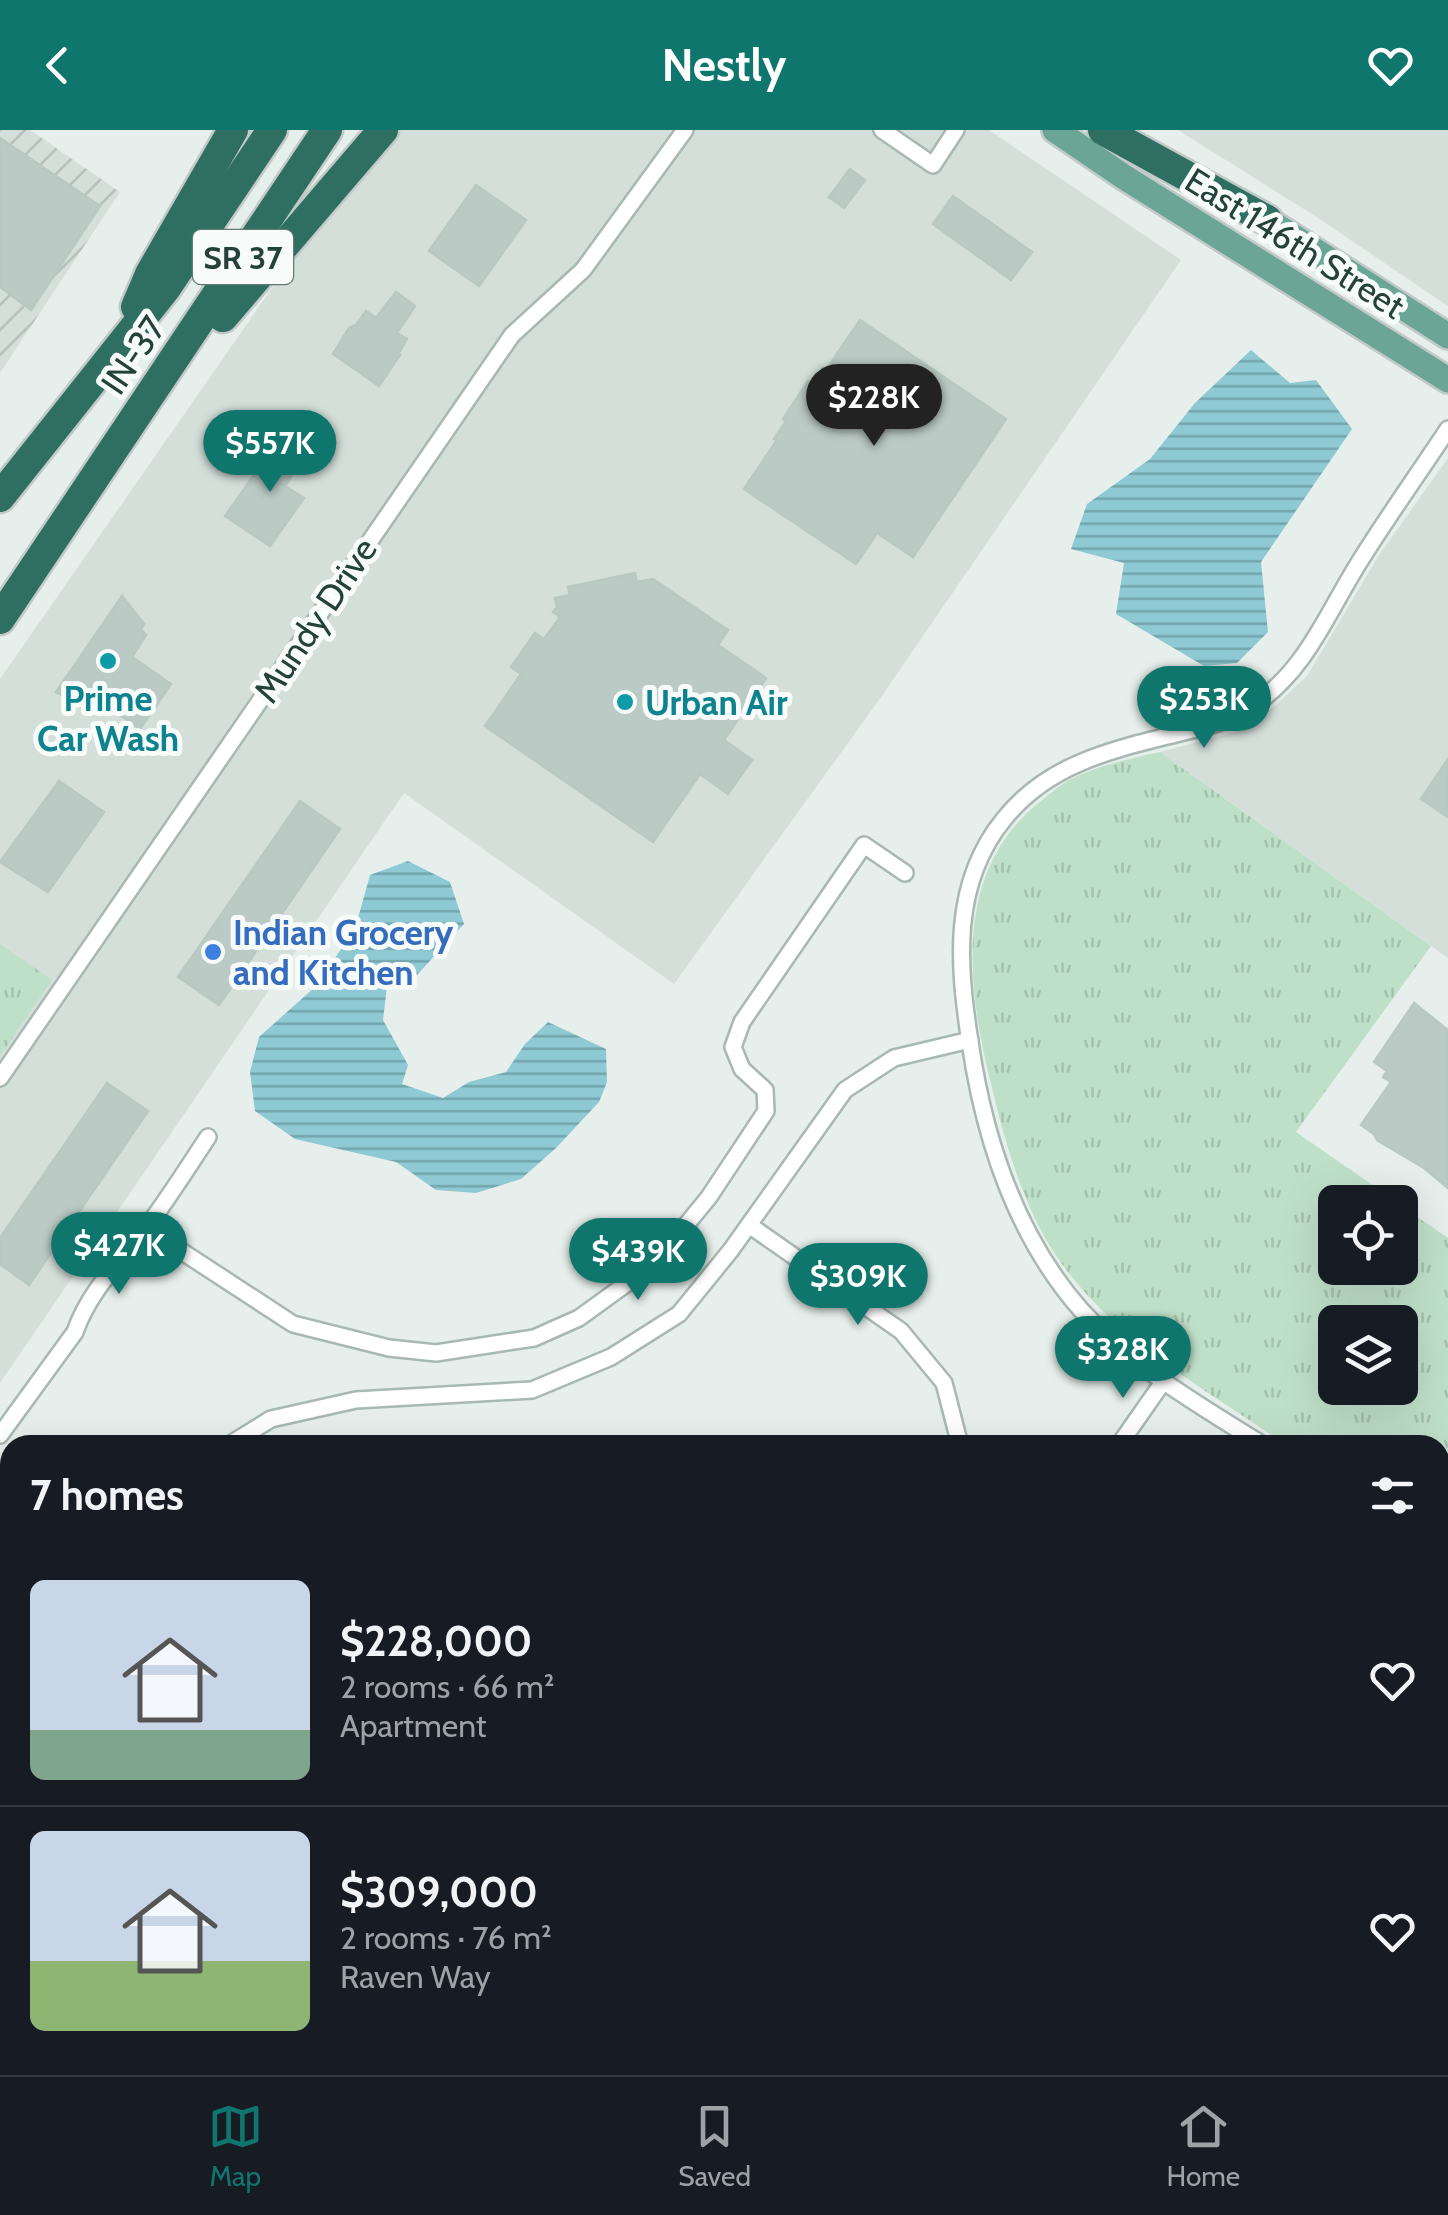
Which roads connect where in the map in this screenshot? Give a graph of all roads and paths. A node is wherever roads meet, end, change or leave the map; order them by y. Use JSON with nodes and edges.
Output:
{"nodes":[{"id":1,"x":233,"y":130,"type":"edge"},
{"id":2,"x":272,"y":130,"type":"edge"},
{"id":3,"x":326,"y":130,"type":"edge"},
{"id":4,"x":383,"y":130,"type":"edge"},
{"id":5,"x":684,"y":130,"type":"edge"},
{"id":6,"x":882,"y":130,"type":"edge"},
{"id":7,"x":956,"y":130,"type":"edge"},
{"id":8,"x":1055,"y":130,"type":"edge"},
{"id":9,"x":1103,"y":130,"type":"edge"},
{"id":10,"x":1135,"y":130,"type":"edge"},
{"id":11,"x":1267,"y":220,"type":"junction"},
{"id":12,"x":1448,"y":336,"type":"edge"},
{"id":13,"x":118,"y":347,"type":"junction"},
{"id":14,"x":1448,"y":380,"type":"edge"},
{"id":15,"x":159,"y":384,"type":"junction"},
{"id":16,"x":1448,"y":429,"type":"edge"},
{"id":17,"x":0,"y":497,"type":"edge"},
{"id":18,"x":0,"y":619,"type":"edge"},
{"id":19,"x":905,"y":873,"type":"dead end"},
{"id":20,"x":970,"y":1040,"type":"junction"},
{"id":21,"x":0,"y":1078,"type":"edge"},
{"id":22,"x":208,"y":1137,"type":"dead end"},
{"id":23,"x":748,"y":1225,"type":"junction"},
{"id":24,"x":146,"y":1228,"type":"junction"},
{"id":25,"x":1164,"y":1382,"type":"junction"},
{"id":26,"x":0,"y":1435,"type":"edge"},
{"id":27,"x":246,"y":1435,"type":"edge"},
{"id":28,"x":957,"y":1435,"type":"edge"},
{"id":29,"x":1126,"y":1435,"type":"edge"},
{"id":30,"x":1246,"y":1435,"type":"edge"}],
"edges":[{"from":1,"to":13,"type":"highway"},
{"from":2,"to":13,"type":"highway","name":"IN-37","number":"SR 37"},
{"from":3,"to":15,"type":"highway","name":"IN-37","number":"SR 37"},
{"from":4,"to":15,"type":"highway"},
{"from":5,"to":21,"type":"street","name":"Mundy Drive"},
{"from":6,"to":7,"type":"street"},
{"from":8,"to":14,"type":"main road","name":"East 146th Street"},
{"from":9,"to":11,"type":"highway"},
{"from":10,"to":11,"type":"main road","name":"East 146th Street"},
{"from":11,"to":12,"type":"main road","name":"East 146th Street"},
{"from":13,"to":17,"type":"highway","name":"IN-37","number":"SR 37"},
{"from":15,"to":18,"type":"highway","name":"IN-37","number":"SR 37"},
{"from":16,"to":20,"type":"street"},
{"from":19,"to":24,"type":"street"},
{"from":20,"to":23,"type":"street"},
{"from":20,"to":25,"type":"street"},
{"from":22,"to":24,"type":"street"},
{"from":23,"to":27,"type":"street"},
{"from":23,"to":28,"type":"street"},
{"from":24,"to":26,"type":"street"},
{"from":25,"to":29,"type":"street"},
{"from":25,"to":30,"type":"street"}]}
